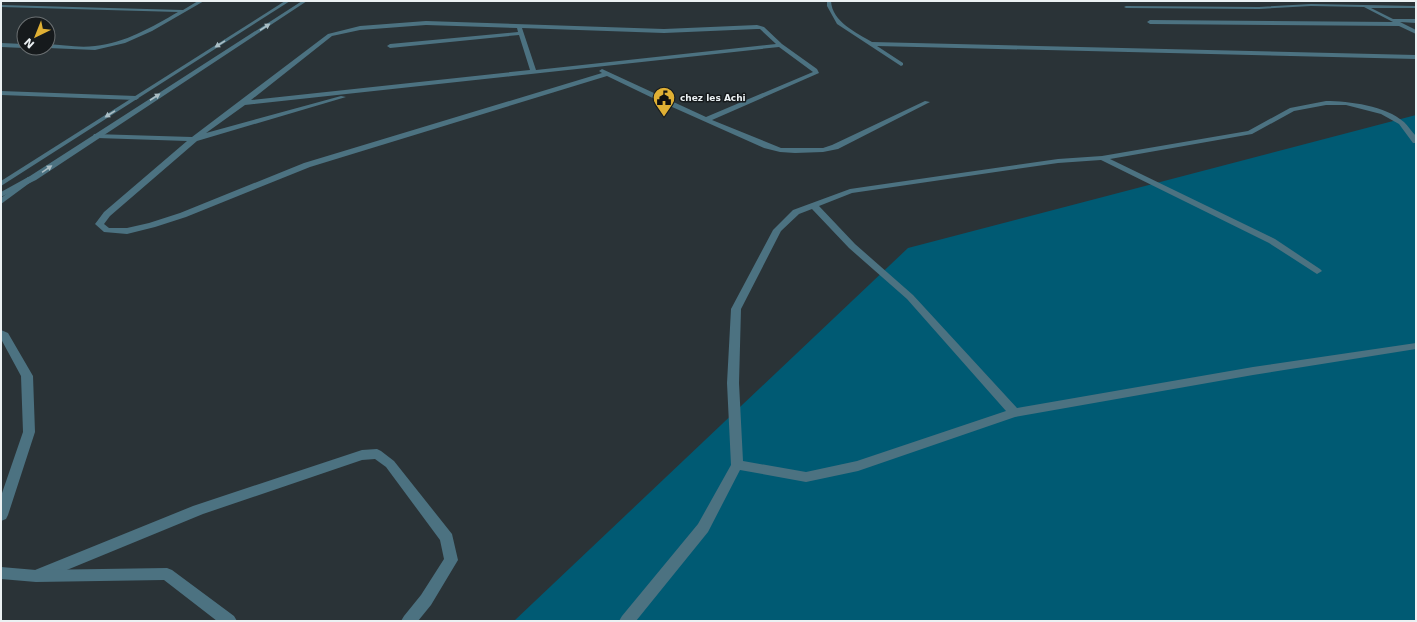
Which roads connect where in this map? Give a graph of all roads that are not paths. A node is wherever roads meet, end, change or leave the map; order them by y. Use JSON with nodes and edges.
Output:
{"nodes":[{"id":1,"x":202,"y":1,"type":"edge"},
{"id":2,"x":288,"y":1,"type":"edge"},
{"id":3,"x":305,"y":1,"type":"edge"},
{"id":4,"x":829,"y":1,"type":"edge"},
{"id":5,"x":1355,"y":1,"type":"edge"},
{"id":6,"x":1363,"y":5,"type":"junction"},
{"id":7,"x":1,"y":6,"type":"edge"},
{"id":8,"x":1126,"y":7,"type":"dead end"},
{"id":9,"x":1416,"y":7,"type":"edge"},
{"id":10,"x":182,"y":12,"type":"junction"},
{"id":11,"x":1390,"y":20,"type":"junction"},
{"id":12,"x":1416,"y":21,"type":"edge"},
{"id":13,"x":1150,"y":22,"type":"dead end"},
{"id":14,"x":1400,"y":24,"type":"junction"},
{"id":15,"x":519,"y":26,"type":"junction"},
{"id":16,"x":1416,"y":32,"type":"edge"},
{"id":17,"x":521,"y":33,"type":"junction"},
{"id":18,"x":872,"y":44,"type":"junction"},
{"id":19,"x":1,"y":45,"type":"edge"},
{"id":20,"x":780,"y":45,"type":"junction"},
{"id":21,"x":16,"y":46,"type":"edge"},
{"id":22,"x":56,"y":46,"type":"edge"},
{"id":23,"x":390,"y":46,"type":"dead end"},
{"id":24,"x":1416,"y":57,"type":"edge"},
{"id":25,"x":901,"y":64,"type":"dead end"},
{"id":26,"x":592,"y":66,"type":"junction"},
{"id":27,"x":534,"y":72,"type":"junction"},
{"id":28,"x":607,"y":74,"type":"junction"},
{"id":29,"x":372,"y":89,"type":"junction"},
{"id":30,"x":1,"y":93,"type":"edge"},
{"id":31,"x":136,"y":98,"type":"junction"},
{"id":32,"x":926,"y":102,"type":"dead end"},
{"id":33,"x":243,"y":103,"type":"junction"},
{"id":34,"x":704,"y":120,"type":"junction"},
{"id":35,"x":97,"y":136,"type":"junction"},
{"id":36,"x":194,"y":139,"type":"junction"},
{"id":37,"x":1416,"y":141,"type":"edge"},
{"id":38,"x":1102,"y":158,"type":"junction"},
{"id":39,"x":33,"y":178,"type":"junction"},
{"id":40,"x":3,"y":181,"type":"edge"},
{"id":41,"x":1,"y":195,"type":"edge"},
{"id":42,"x":1,"y":202,"type":"edge"},
{"id":43,"x":813,"y":205,"type":"junction"},
{"id":44,"x":1317,"y":271,"type":"dead end"},
{"id":45,"x":1,"y":333,"type":"edge"},
{"id":46,"x":1416,"y":346,"type":"edge"},
{"id":47,"x":1014,"y":413,"type":"junction"},
{"id":48,"x":737,"y":465,"type":"junction"},
{"id":49,"x":1,"y":515,"type":"edge"},
{"id":50,"x":1,"y":573,"type":"edge"},
{"id":51,"x":36,"y":576,"type":"junction"},
{"id":52,"x":229,"y":621,"type":"edge"},
{"id":53,"x":409,"y":621,"type":"edge"},
{"id":54,"x":627,"y":621,"type":"edge"}],
"edges":[{"from":1,"to":10,"type":"street"},
{"from":2,"to":31,"type":"street","one_way":true},
{"from":35,"to":3,"type":"street","one_way":true},
{"from":4,"to":18,"type":"street"},
{"from":5,"to":6,"type":"street"},
{"from":6,"to":8,"type":"street"},
{"from":6,"to":9,"type":"street"},
{"from":6,"to":11,"type":"street"},
{"from":7,"to":10,"type":"street"},
{"from":10,"to":22,"type":"street"},
{"from":11,"to":12,"type":"street"},
{"from":11,"to":14,"type":"street"},
{"from":13,"to":14,"type":"street"},
{"from":14,"to":16,"type":"street"},
{"from":15,"to":17,"type":"street"},
{"from":15,"to":20,"type":"street"},
{"from":15,"to":33,"type":"street"},
{"from":17,"to":23,"type":"street"},
{"from":17,"to":27,"type":"street"},
{"from":18,"to":24,"type":"street"},
{"from":18,"to":25,"type":"street"},
{"from":19,"to":21,"type":"street"},
{"from":20,"to":26,"type":"street"},
{"from":20,"to":34,"type":"street"},
{"from":26,"to":27,"type":"street"},
{"from":26,"to":28,"type":"street"},
{"from":27,"to":29,"type":"street"},
{"from":28,"to":34,"type":"street"},
{"from":28,"to":36,"type":"street"},
{"from":29,"to":33,"type":"street"},
{"from":29,"to":36,"type":"street"},
{"from":30,"to":31,"type":"street"},
{"from":31,"to":40,"type":"street","one_way":true},
{"from":32,"to":34,"type":"street"},
{"from":33,"to":36,"type":"street"},
{"from":35,"to":36,"type":"street"},
{"from":39,"to":35,"type":"street","one_way":true},
{"from":37,"to":38,"type":"street"},
{"from":38,"to":43,"type":"street"},
{"from":38,"to":44,"type":"street"},
{"from":39,"to":41,"type":"street"},
{"from":39,"to":42,"type":"street"},
{"from":43,"to":47,"type":"street"},
{"from":43,"to":48,"type":"street"},
{"from":45,"to":49,"type":"street"},
{"from":46,"to":47,"type":"street"},
{"from":47,"to":48,"type":"street"},
{"from":48,"to":54,"type":"street"},
{"from":50,"to":51,"type":"street"},
{"from":51,"to":52,"type":"street"},
{"from":51,"to":53,"type":"street"}]}
